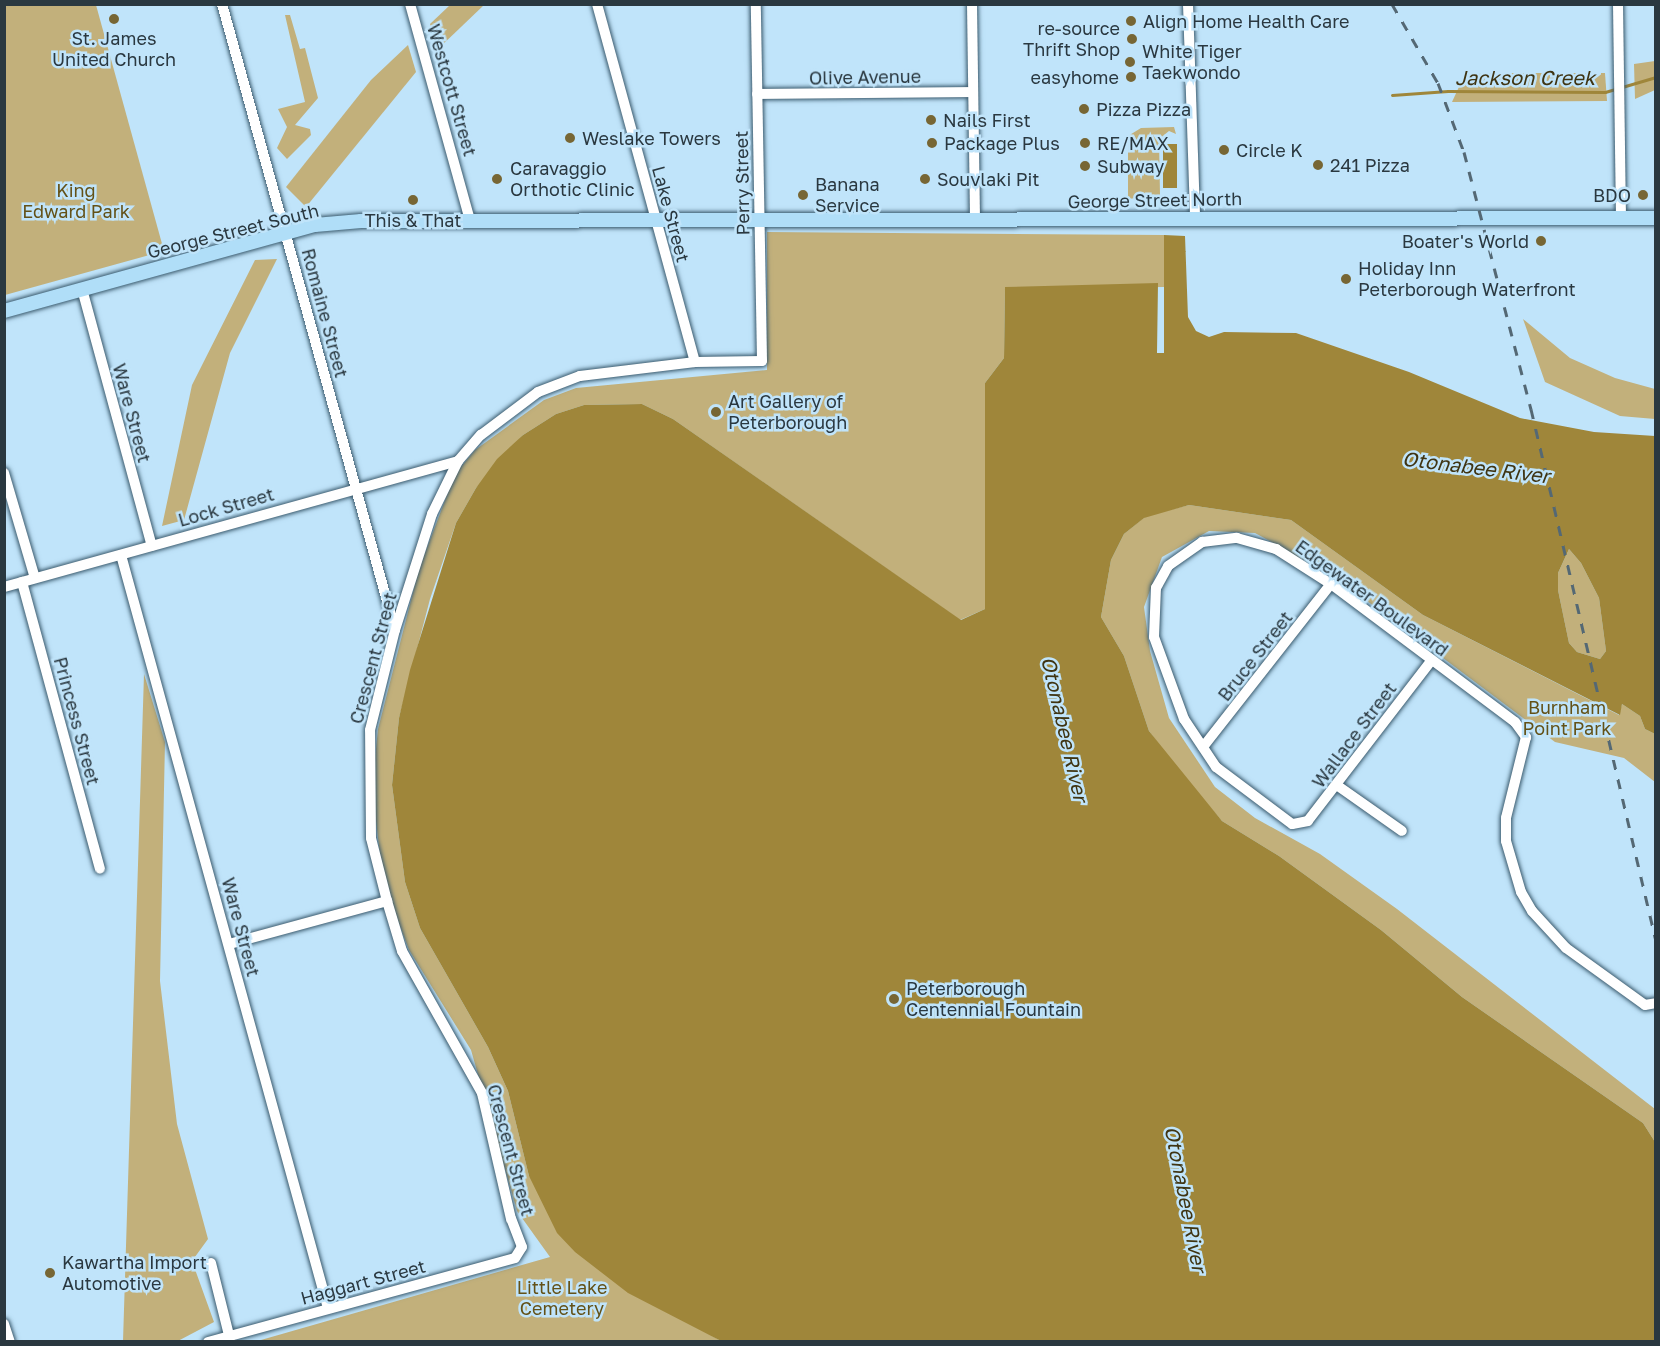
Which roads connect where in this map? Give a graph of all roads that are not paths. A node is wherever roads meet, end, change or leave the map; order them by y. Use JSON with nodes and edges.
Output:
{"nodes":[{"id":1,"x":222,"y":4,"type":"edge"},
{"id":2,"x":410,"y":4,"type":"edge"},
{"id":3,"x":597,"y":4,"type":"edge"},
{"id":4,"x":756,"y":4,"type":"edge"},
{"id":5,"x":972,"y":4,"type":"edge"},
{"id":6,"x":1188,"y":4,"type":"edge"},
{"id":7,"x":1618,"y":4,"type":"edge"},
{"id":8,"x":972,"y":92,"type":"junction"},
{"id":9,"x":757,"y":94,"type":"junction"},
{"id":10,"x":1195,"y":217,"type":"junction"},
{"id":11,"x":1621,"y":218,"type":"junction"},
{"id":12,"x":1656,"y":218,"type":"edge"},
{"id":13,"x":470,"y":220,"type":"junction"},
{"id":14,"x":975,"y":220,"type":"junction"},
{"id":15,"x":655,"y":221,"type":"junction"},
{"id":16,"x":760,"y":221,"type":"junction"},
{"id":17,"x":286,"y":233,"type":"junction"},
{"id":18,"x":82,"y":289,"type":"junction"},
{"id":19,"x":4,"y":311,"type":"edge"},
{"id":20,"x":762,"y":361,"type":"joint"},
{"id":21,"x":694,"y":362,"type":"junction"},
{"id":22,"x":458,"y":460,"type":"junction"},
{"id":23,"x":4,"y":473,"type":"edge"},
{"id":24,"x":357,"y":489,"type":"junction"},
{"id":25,"x":152,"y":546,"type":"junction"},
{"id":26,"x":121,"y":555,"type":"junction"},
{"id":27,"x":35,"y":578,"type":"junction"},
{"id":28,"x":21,"y":582,"type":"junction"},
{"id":29,"x":1331,"y":584,"type":"junction"},
{"id":30,"x":4,"y":587,"type":"edge"},
{"id":31,"x":395,"y":630,"type":"junction"},
{"id":32,"x":1431,"y":661,"type":"junction"},
{"id":33,"x":1203,"y":747,"type":"junction"},
{"id":34,"x":1338,"y":786,"type":"junction"},
{"id":35,"x":1300,"y":825,"type":"joint"},
{"id":36,"x":1402,"y":831,"type":"dead end"},
{"id":37,"x":100,"y":869,"type":"dead end"},
{"id":38,"x":387,"y":901,"type":"junction"},
{"id":39,"x":229,"y":944,"type":"junction"},
{"id":40,"x":1650,"y":1004,"type":"edge"},
{"id":41,"x":522,"y":1247,"type":"joint"},
{"id":42,"x":211,"y":1263,"type":"dead end"},
{"id":43,"x":328,"y":1308,"type":"junction"},
{"id":44,"x":4,"y":1324,"type":"edge"},
{"id":45,"x":230,"y":1335,"type":"junction"},
{"id":46,"x":10,"y":1341,"type":"edge"},
{"id":47,"x":208,"y":1341,"type":"edge"}],
"edges":[{"from":1,"to":17,"type":"street","name":"Romaine Street"},
{"from":2,"to":13,"type":"street","name":"Westcott Street"},
{"from":3,"to":15,"type":"street","name":"Lake Street"},
{"from":4,"to":9,"type":"street","name":"Perry Street"},
{"from":5,"to":8,"type":"street"},
{"from":6,"to":10,"type":"street"},
{"from":7,"to":11,"type":"street"},
{"from":8,"to":9,"type":"street","name":"Olive Avenue"},
{"from":8,"to":14,"type":"street"},
{"from":9,"to":16,"type":"street","name":"Perry Street"},
{"from":10,"to":11,"type":"main road","name":"George Street North"},
{"from":10,"to":14,"type":"main road","name":"George Street North"},
{"from":11,"to":12,"type":"main road","name":"George Street North"},
{"from":13,"to":15,"type":"main road","name":"George Street South"},
{"from":13,"to":17,"type":"main road","name":"George Street South"},
{"from":14,"to":16,"type":"main road","name":"George Street North"},
{"from":15,"to":16,"type":"main road","name":"George Street North"},
{"from":15,"to":21,"type":"street","name":"Lake Street"},
{"from":16,"to":20,"type":"street","name":"Perry Street"},
{"from":17,"to":18,"type":"main road","name":"George Street South"},
{"from":17,"to":24,"type":"street","name":"Romaine Street"},
{"from":18,"to":19,"type":"main road","name":"George Street South"},
{"from":18,"to":25,"type":"street","name":"Ware Street"},
{"from":20,"to":21,"type":"street","name":"Crescent Street"},
{"from":21,"to":22,"type":"street","name":"Crescent Street"},
{"from":22,"to":24,"type":"street","name":"Lock Street"},
{"from":22,"to":31,"type":"street","name":"Crescent Street"},
{"from":23,"to":27,"type":"street"},
{"from":24,"to":25,"type":"street","name":"Lock Street"},
{"from":24,"to":31,"type":"street","name":"Romaine Street"},
{"from":25,"to":26,"type":"street","name":"Lock Street"},
{"from":26,"to":27,"type":"street","name":"Lock Street"},
{"from":26,"to":39,"type":"street","name":"Ware Street"},
{"from":27,"to":28,"type":"street","name":"Lock Street"},
{"from":28,"to":30,"type":"street","name":"Lock Street"},
{"from":28,"to":37,"type":"street","name":"Princess Street"},
{"from":29,"to":32,"type":"street","name":"Edgewater Boulevard"},
{"from":29,"to":33,"type":"street","name":"Bruce Street"},
{"from":29,"to":33,"type":"street","name":"Edgewater Boulevard"},
{"from":31,"to":38,"type":"street","name":"Crescent Street"},
{"from":32,"to":34,"type":"street","name":"Wallace Street"},
{"from":32,"to":40,"type":"street","name":"Edgewater Boulevard"},
{"from":33,"to":35,"type":"street","name":"Edgewater Boulevard"},
{"from":34,"to":35,"type":"street","name":"Wallace Street"},
{"from":34,"to":36,"type":"street"},
{"from":38,"to":39,"type":"street"},
{"from":38,"to":41,"type":"street","name":"Crescent Street"},
{"from":39,"to":43,"type":"street","name":"Ware Street"},
{"from":41,"to":43,"type":"street","name":"Haggart Street"},
{"from":42,"to":45,"type":"street"},
{"from":43,"to":45,"type":"street","name":"Haggart Street"},
{"from":44,"to":46,"type":"street"},
{"from":45,"to":47,"type":"street","name":"Haggart Street"}]}
